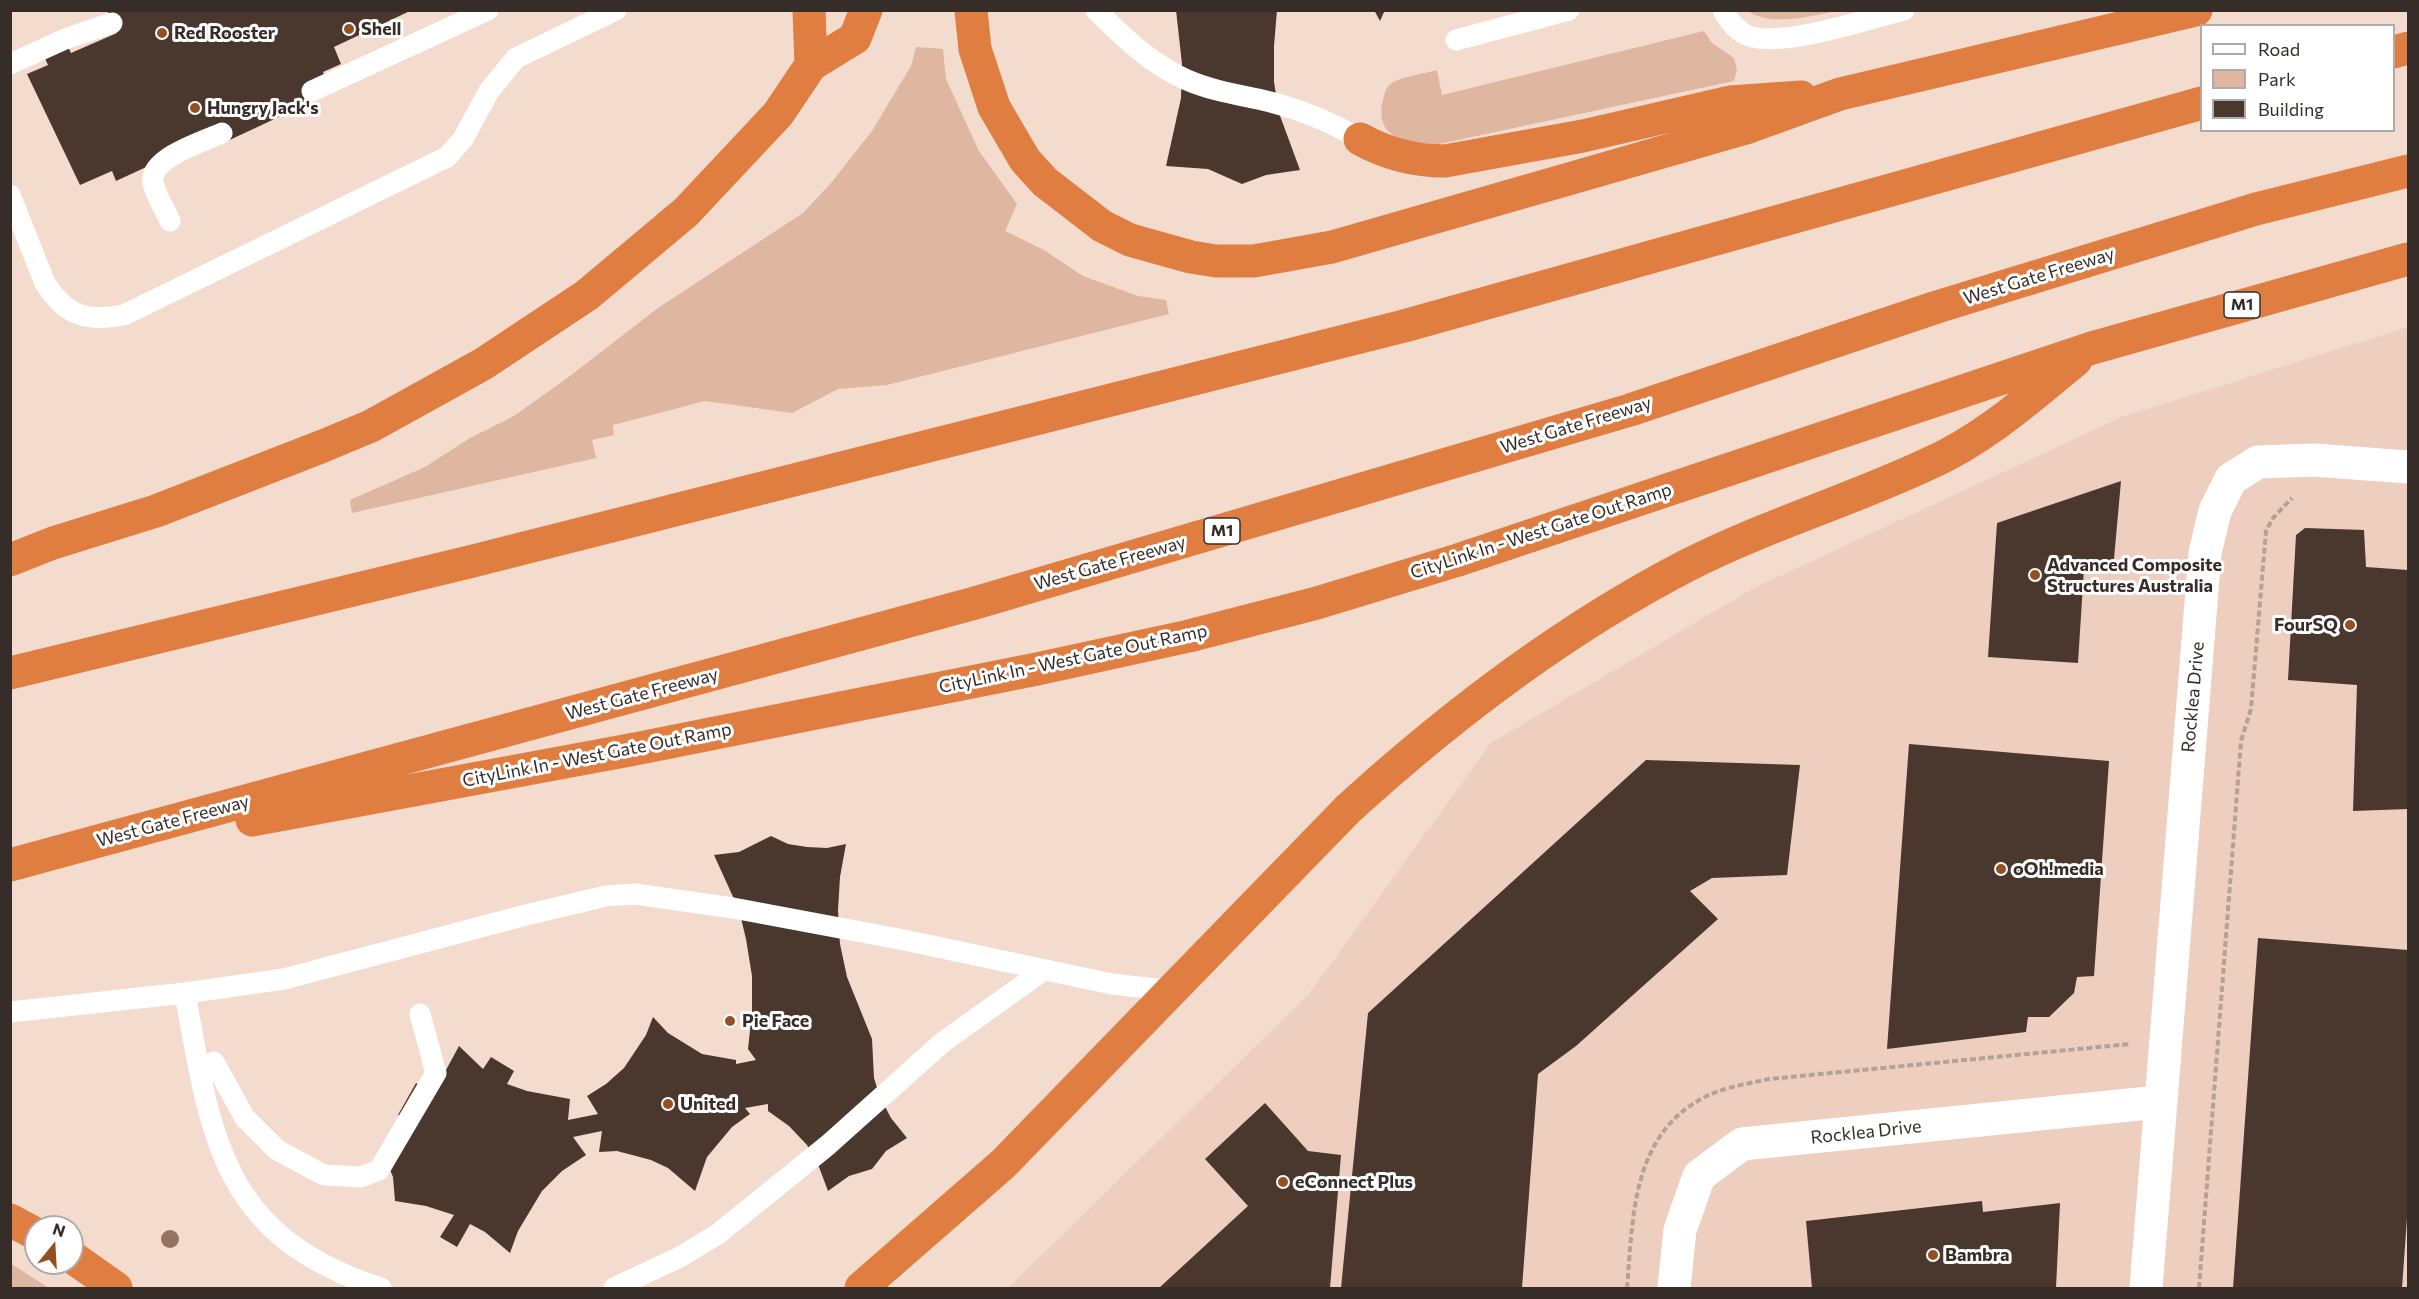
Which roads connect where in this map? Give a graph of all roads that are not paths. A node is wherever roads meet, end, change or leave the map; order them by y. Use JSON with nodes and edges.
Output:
{"nodes":[{"id":1,"x":488,"y":10,"type":"edge"},
{"id":2,"x":616,"y":10,"type":"edge"},
{"id":3,"x":809,"y":10,"type":"edge"},
{"id":4,"x":866,"y":10,"type":"edge"},
{"id":5,"x":971,"y":10,"type":"edge"},
{"id":6,"x":1096,"y":10,"type":"edge"},
{"id":7,"x":1569,"y":10,"type":"edge"},
{"id":8,"x":1723,"y":10,"type":"edge"},
{"id":9,"x":1904,"y":10,"type":"edge"},
{"id":10,"x":2196,"y":10,"type":"edge"},
{"id":11,"x":112,"y":23,"type":"dead end"},
{"id":12,"x":1456,"y":40,"type":"dead end"},
{"id":13,"x":10,"y":64,"type":"edge"},
{"id":14,"x":811,"y":65,"type":"junction"},
{"id":15,"x":312,"y":91,"type":"dead end"},
{"id":16,"x":1840,"y":94,"type":"junction"},
{"id":17,"x":2200,"y":104,"type":"edge"},
{"id":18,"x":222,"y":133,"type":"dead end"},
{"id":19,"x":1360,"y":139,"type":"joint"},
{"id":20,"x":2409,"y":171,"type":"edge"},
{"id":21,"x":10,"y":195,"type":"edge"},
{"id":22,"x":170,"y":221,"type":"dead end"},
{"id":23,"x":2409,"y":259,"type":"edge"},
{"id":24,"x":2092,"y":348,"type":"junction"},
{"id":25,"x":2409,"y":467,"type":"edge"},
{"id":26,"x":10,"y":540,"type":"edge"},
{"id":27,"x":53,"y":543,"type":"junction"},
{"id":28,"x":10,"y":560,"type":"edge"},
{"id":29,"x":10,"y":673,"type":"edge"},
{"id":30,"x":18,"y":863,"type":"edge"},
{"id":31,"x":1044,"y":970,"type":"junction"},
{"id":32,"x":1173,"y":991,"type":"junction"},
{"id":33,"x":185,"y":993,"type":"junction"},
{"id":34,"x":10,"y":1012,"type":"edge"},
{"id":35,"x":420,"y":1014,"type":"dead end"},
{"id":36,"x":214,"y":1062,"type":"dead end"},
{"id":37,"x":2159,"y":1102,"type":"junction"},
{"id":38,"x":10,"y":1220,"type":"edge"},
{"id":39,"x":24,"y":1228,"type":"edge"},
{"id":40,"x":84,"y":1265,"type":"edge"},
{"id":41,"x":116,"y":1288,"type":"edge"},
{"id":42,"x":381,"y":1288,"type":"edge"},
{"id":43,"x":614,"y":1288,"type":"edge"},
{"id":44,"x":861,"y":1288,"type":"edge"},
{"id":45,"x":1674,"y":1288,"type":"edge"},
{"id":46,"x":2146,"y":1288,"type":"edge"}],
"edges":[{"from":1,"to":15,"type":"lane"},
{"from":2,"to":21,"type":"lane"},
{"from":3,"to":14,"type":"highway"},
{"from":4,"to":14,"type":"highway"},
{"from":5,"to":16,"type":"highway"},
{"from":6,"to":19,"type":"lane"},
{"from":7,"to":12,"type":"lane"},
{"from":8,"to":9,"type":"lane"},
{"from":10,"to":16,"type":"highway"},
{"from":11,"to":13,"type":"lane"},
{"from":14,"to":27,"type":"highway"},
{"from":16,"to":19,"type":"highway"},
{"from":17,"to":29,"type":"highway"},
{"from":18,"to":22,"type":"lane"},
{"from":20,"to":30,"type":"highway","name":"West Gate Freeway","number":"M1"},
{"from":23,"to":24,"type":"highway","number":"M1"},
{"from":24,"to":30,"type":"highway","name":"CityLink In - West Gate Out Ramp","number":"M1"},
{"from":24,"to":32,"type":"highway"},
{"from":25,"to":37,"type":"street","name":"Rocklea Drive"},
{"from":26,"to":27,"type":"highway"},
{"from":27,"to":28,"type":"highway"},
{"from":31,"to":32,"type":"lane"},
{"from":31,"to":33,"type":"lane"},
{"from":31,"to":43,"type":"lane"},
{"from":32,"to":44,"type":"highway"},
{"from":33,"to":34,"type":"lane"},
{"from":33,"to":42,"type":"lane"},
{"from":35,"to":36,"type":"lane"},
{"from":37,"to":45,"type":"street","name":"Rocklea Drive"},
{"from":37,"to":46,"type":"street","name":"Rocklea Drive"},
{"from":38,"to":39,"type":"highway"},
{"from":40,"to":41,"type":"highway"}]}
